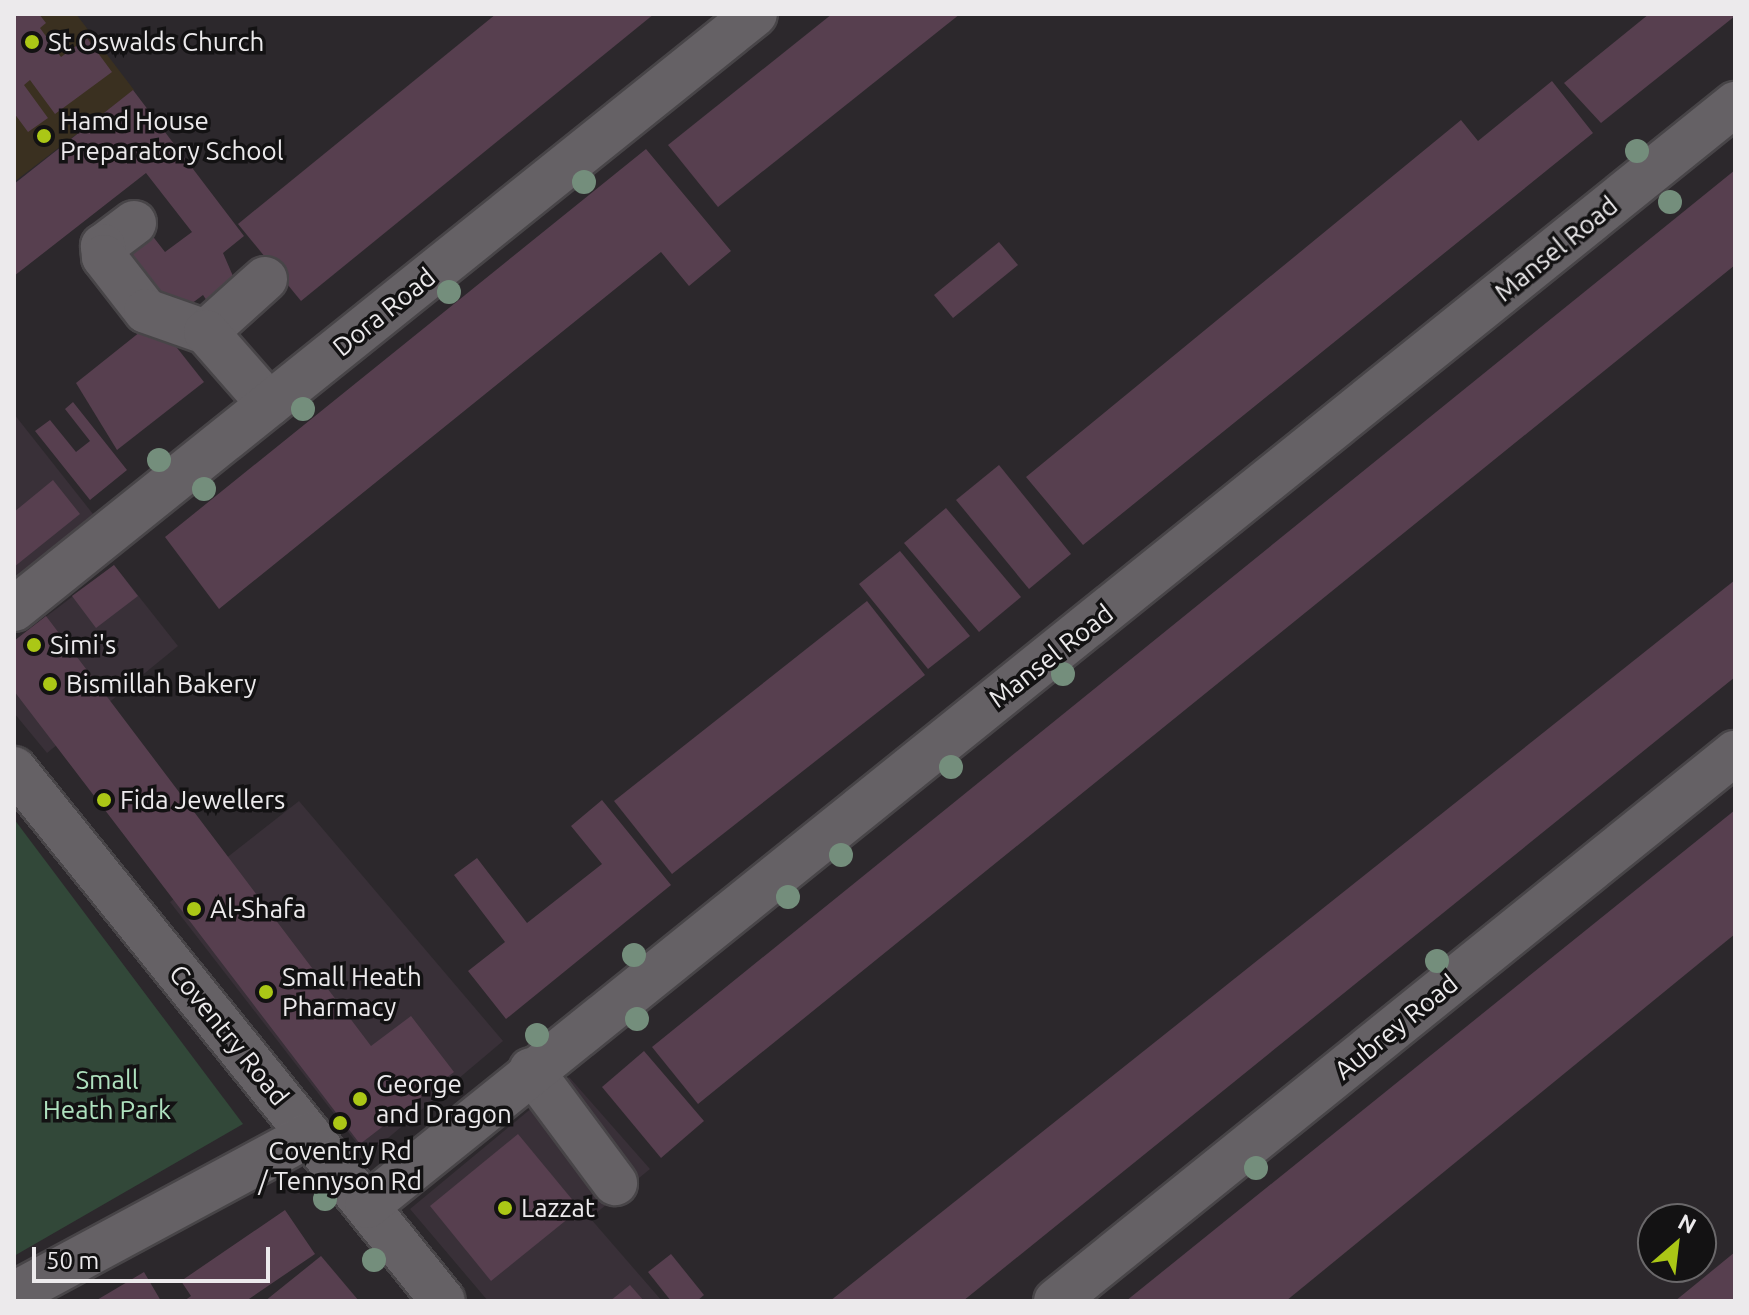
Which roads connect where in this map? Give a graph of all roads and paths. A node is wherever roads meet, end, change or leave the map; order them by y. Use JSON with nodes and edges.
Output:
{"nodes":[{"id":1,"x":755,"y":14,"type":"edge"},
{"id":2,"x":1735,"y":104,"type":"edge"},
{"id":3,"x":134,"y":223,"type":"dead end"},
{"id":4,"x":265,"y":279,"type":"dead end"},
{"id":5,"x":206,"y":332,"type":"junction"},
{"id":6,"x":269,"y":404,"type":"junction"},
{"id":7,"x":14,"y":609,"type":"edge"},
{"id":8,"x":1735,"y":753,"type":"edge"},
{"id":9,"x":14,"y":769,"type":"edge"},
{"id":10,"x":531,"y":1070,"type":"junction"},
{"id":11,"x":309,"y":1135,"type":"junction"},
{"id":12,"x":615,"y":1183,"type":"dead end"},
{"id":13,"x":367,"y":1206,"type":"junction"},
{"id":14,"x":14,"y":1294,"type":"edge"},
{"id":15,"x":443,"y":1301,"type":"edge"},
{"id":16,"x":1056,"y":1301,"type":"edge"}],
"edges":[{"from":1,"to":6,"type":"street","name":"Dora Road"},
{"from":2,"to":10,"type":"street","name":"Mansel Road"},
{"from":3,"to":5,"type":"street"},
{"from":4,"to":5,"type":"street"},
{"from":5,"to":6,"type":"street"},
{"from":6,"to":7,"type":"street","name":"Dora Road"},
{"from":8,"to":16,"type":"street","name":"Aubrey Road"},
{"from":9,"to":11,"type":"street","name":"Coventry Road"},
{"from":10,"to":12,"type":"street"},
{"from":10,"to":13,"type":"street","name":"Mansel Road"},
{"from":11,"to":13,"type":"street","name":"Coventry Road"},
{"from":11,"to":14,"type":"street"},
{"from":13,"to":15,"type":"street","name":"Coventry Road"}]}
